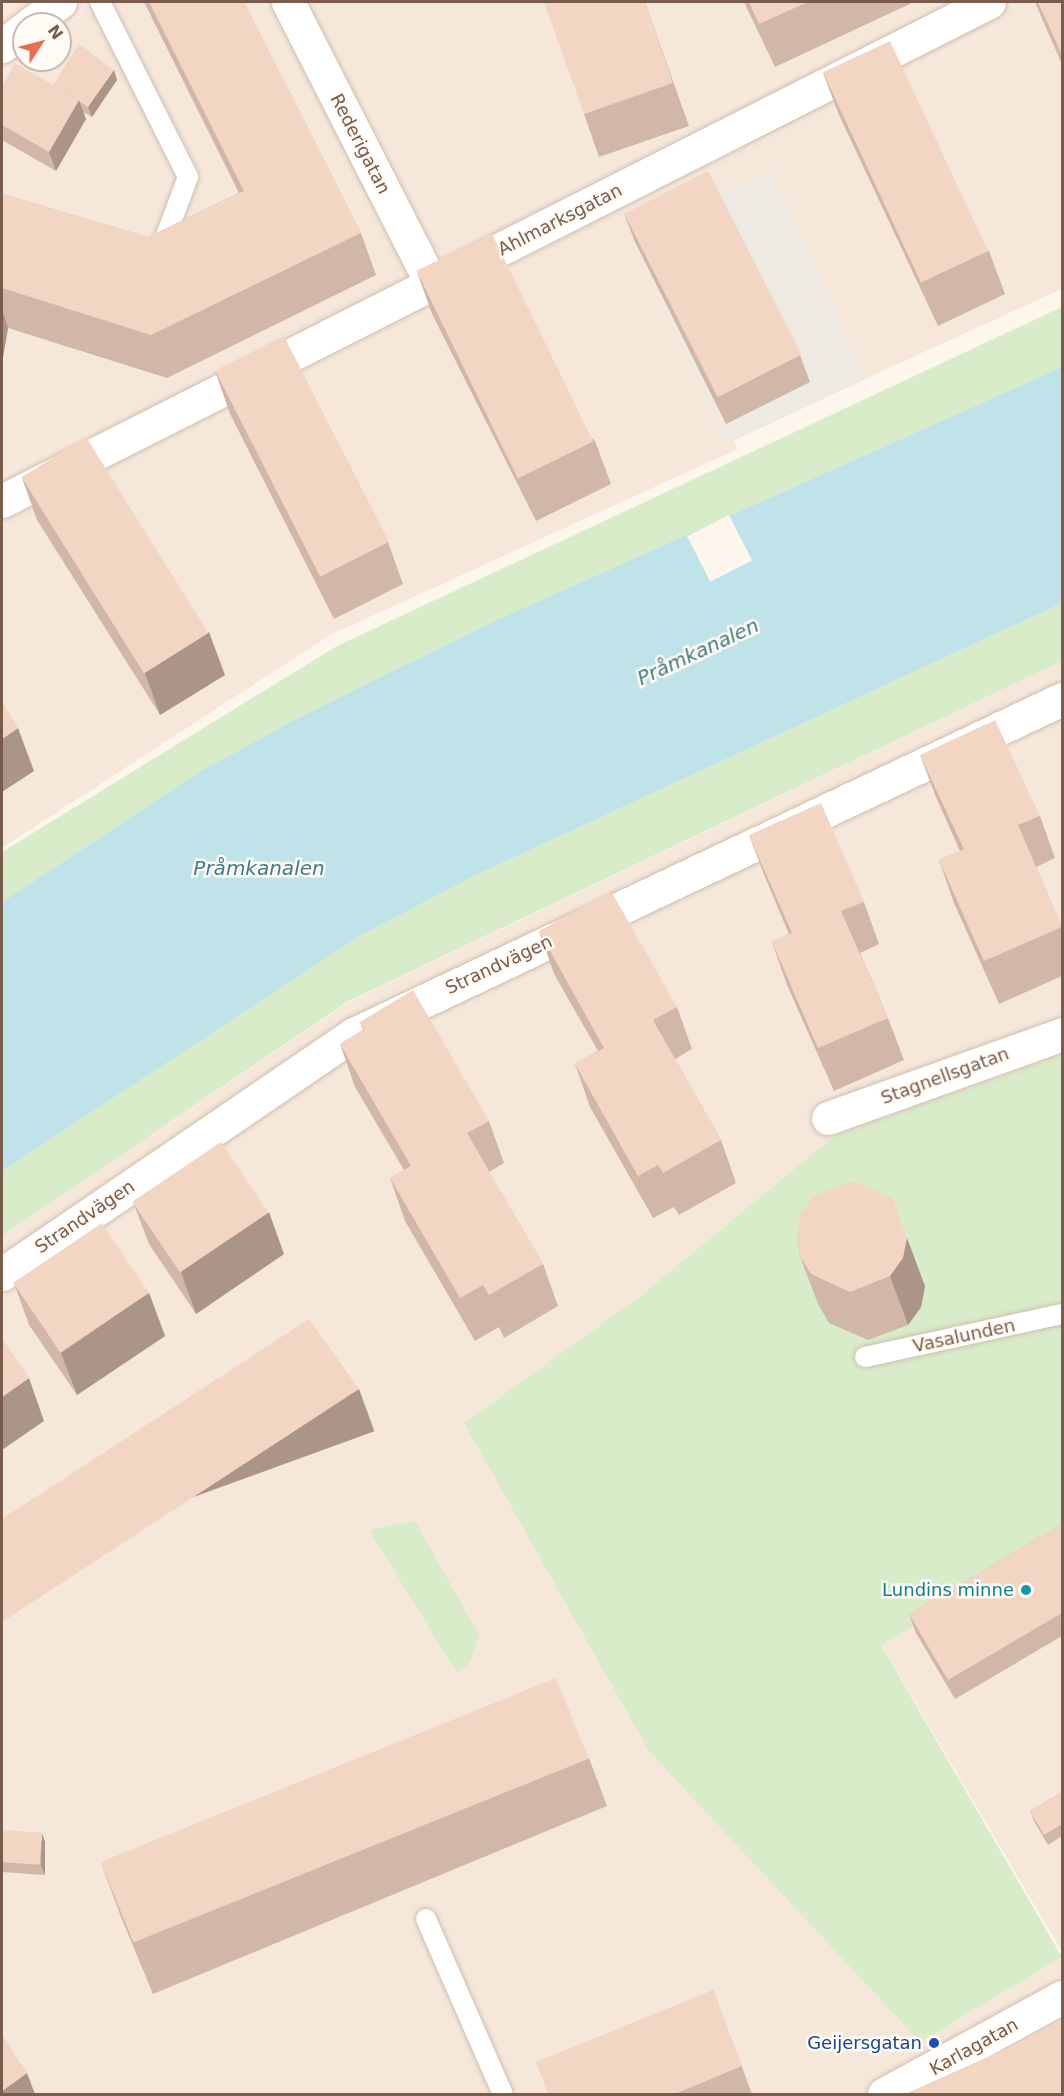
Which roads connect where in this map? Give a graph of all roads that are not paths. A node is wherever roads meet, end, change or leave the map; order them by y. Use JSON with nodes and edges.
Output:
{"nodes":[{"id":1,"x":60,"y":2,"type":"edge"},
{"id":2,"x":100,"y":2,"type":"edge"},
{"id":3,"x":288,"y":2,"type":"edge"},
{"id":4,"x":989,"y":2,"type":"edge"},
{"id":5,"x":46,"y":12,"type":"edge"},
{"id":6,"x":136,"y":238,"type":"edge"},
{"id":7,"x":433,"y":287,"type":"junction"},
{"id":8,"x":2,"y":501,"type":"edge"},
{"id":9,"x":1062,"y":699,"type":"edge"},
{"id":10,"x":1062,"y":1034,"type":"edge"},
{"id":11,"x":828,"y":1118,"type":"dead end"},
{"id":12,"x":2,"y":1274,"type":"edge"},
{"id":13,"x":1062,"y":1314,"type":"edge"},
{"id":14,"x":865,"y":1358,"type":"dead end"},
{"id":15,"x":426,"y":1919,"type":"dead end"},
{"id":16,"x":1062,"y":1997,"type":"edge"},
{"id":17,"x":503,"y":2094,"type":"edge"},
{"id":18,"x":884,"y":2094,"type":"edge"}],
"edges":[{"from":1,"to":5,"type":"street"},
{"from":2,"to":6,"type":"lane"},
{"from":3,"to":7,"type":"street","name":"Rederigatan"},
{"from":4,"to":7,"type":"street","name":"Ahlmarksgatan"},
{"from":7,"to":8,"type":"street","name":"Ahlmarksgatan"},
{"from":9,"to":12,"type":"street","name":"Strandvägen"},
{"from":10,"to":11,"type":"street","name":"Stagnellsgatan"},
{"from":13,"to":14,"type":"lane","name":"Vasalunden"},
{"from":15,"to":17,"type":"lane"},
{"from":16,"to":18,"type":"street","name":"Karlagatan"}]}
